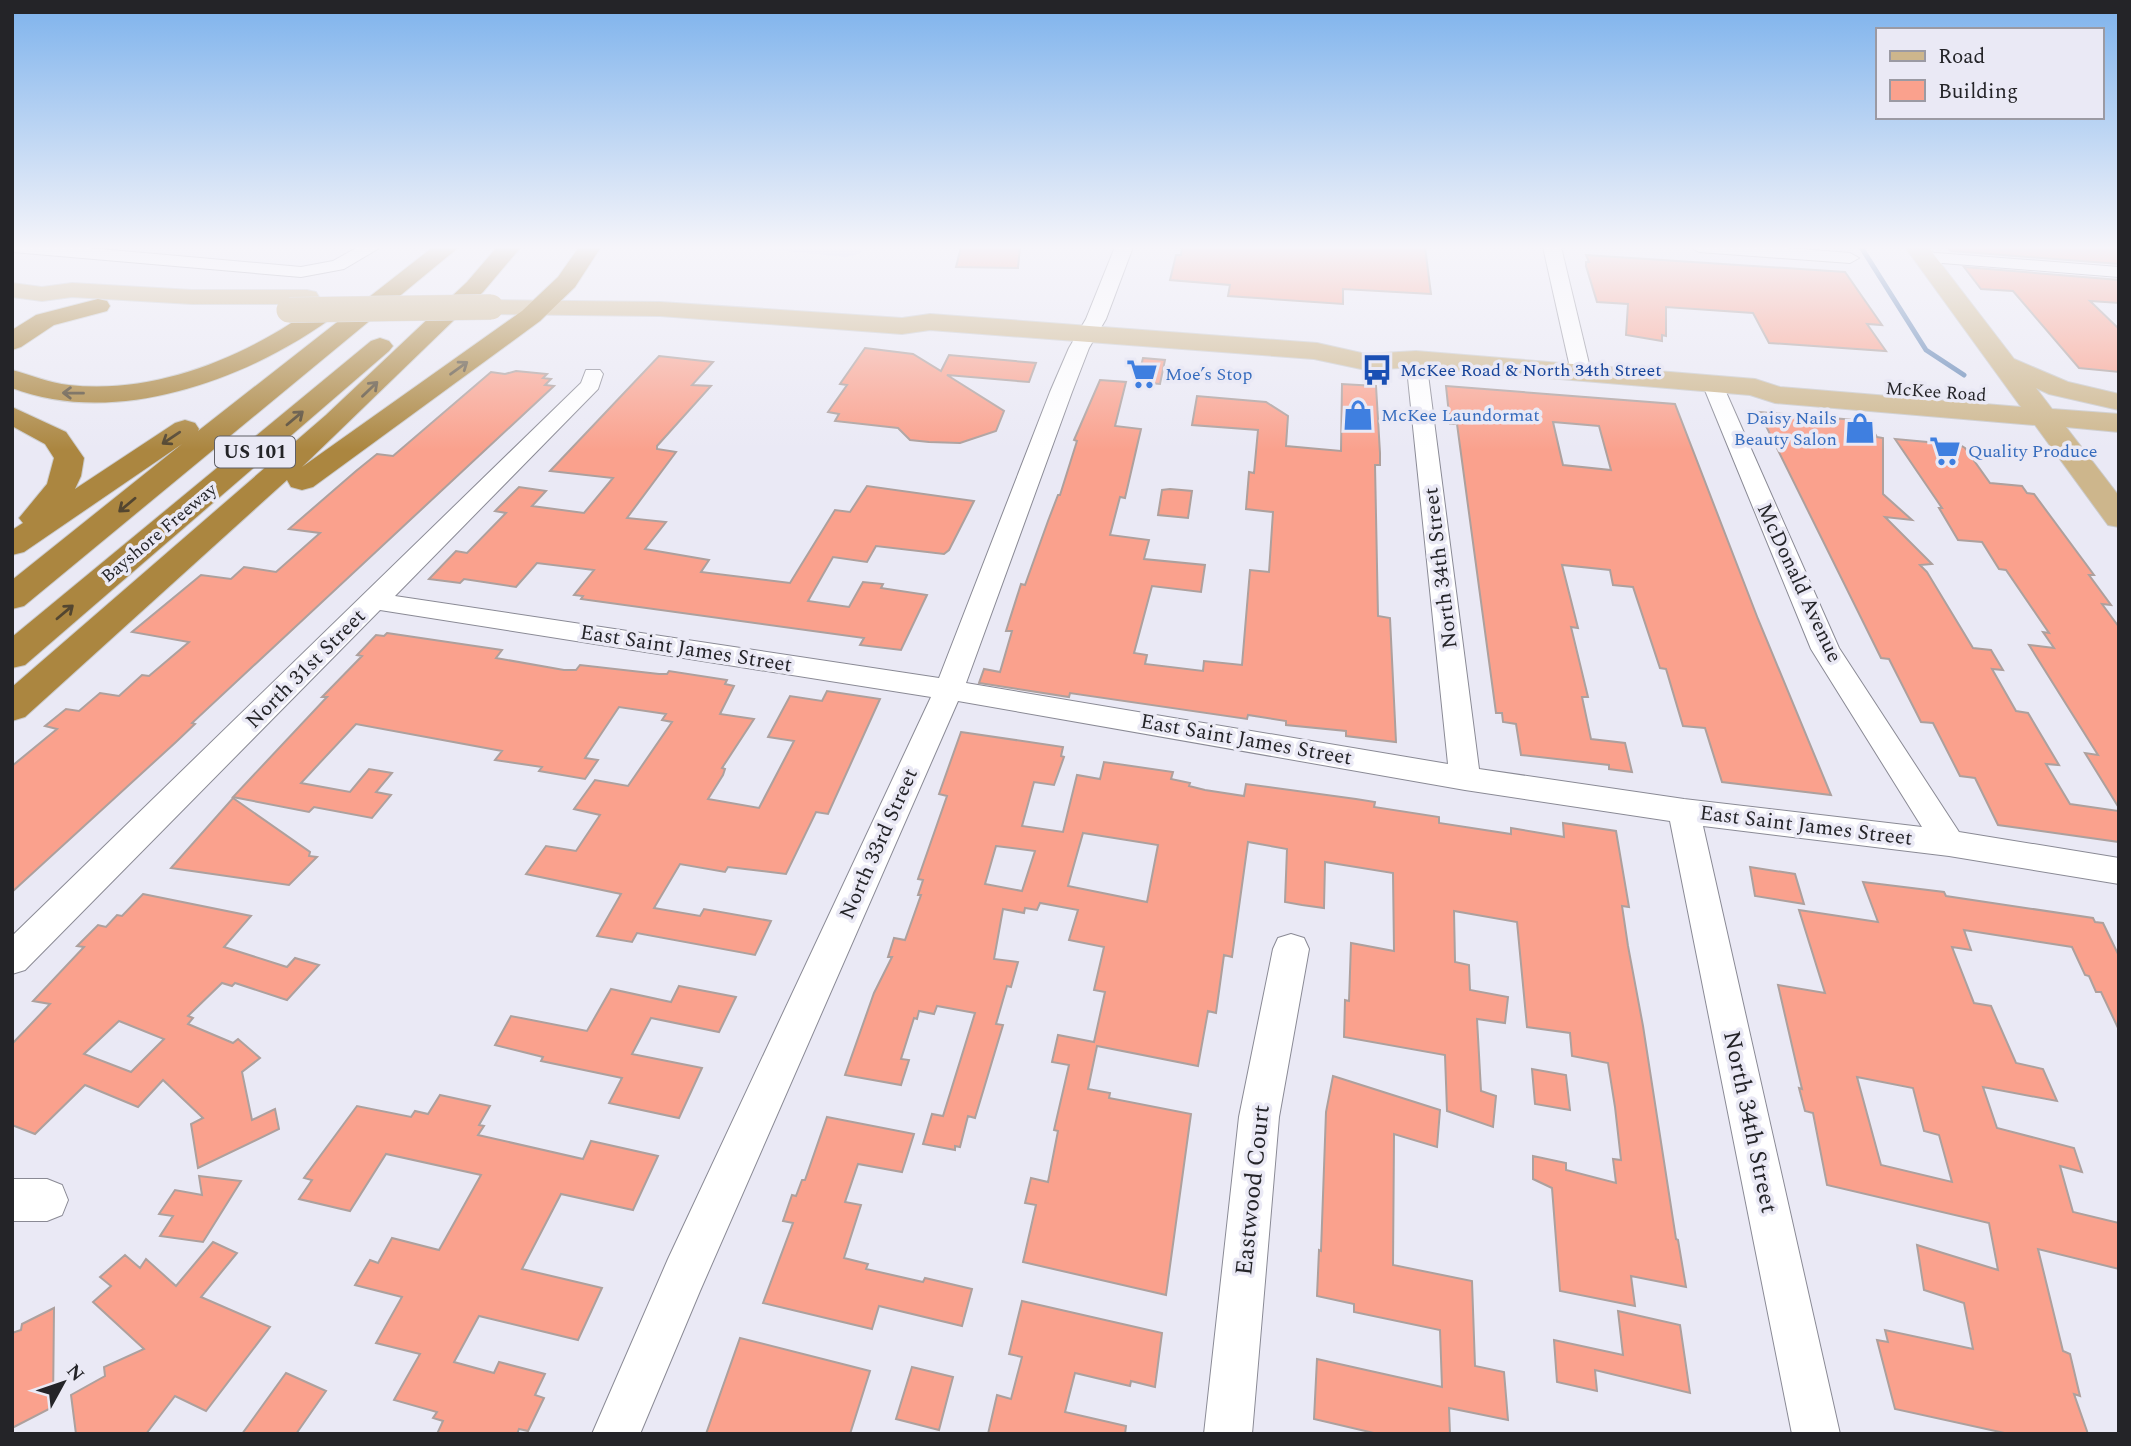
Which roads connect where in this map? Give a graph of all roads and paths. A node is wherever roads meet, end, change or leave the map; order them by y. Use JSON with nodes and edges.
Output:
{"nodes":[{"id":1,"x":30,"y":314,"type":"edge"},
{"id":2,"x":66,"y":314,"type":"edge"},
{"id":3,"x":320,"y":314,"type":"edge"},
{"id":4,"x":362,"y":314,"type":"edge"},
{"id":5,"x":419,"y":314,"type":"edge"},
{"id":6,"x":447,"y":314,"type":"edge"},
{"id":7,"x":530,"y":314,"type":"edge"},
{"id":8,"x":738,"y":314,"type":"edge"},
{"id":9,"x":1098,"y":314,"type":"edge"},
{"id":10,"x":1568,"y":314,"type":"edge"},
{"id":11,"x":1966,"y":314,"type":"edge"},
{"id":12,"x":1087,"y":333,"type":"junction"},
{"id":13,"x":12,"y":335,"type":"edge"},
{"id":14,"x":12,"y":342,"type":"edge"},
{"id":15,"x":1416,"y":359,"type":"junction"},
{"id":16,"x":2002,"y":363,"type":"junction"},
{"id":17,"x":293,"y":368,"type":"junction"},
{"id":18,"x":1581,"y":372,"type":"junction"},
{"id":19,"x":593,"y":374,"type":"dead end"},
{"id":20,"x":12,"y":378,"type":"edge"},
{"id":21,"x":1712,"y":383,"type":"junction"},
{"id":22,"x":2119,"y":403,"type":"edge"},
{"id":23,"x":2035,"y":408,"type":"junction"},
{"id":24,"x":12,"y":415,"type":"edge"},
{"id":25,"x":2119,"y":423,"type":"edge"},
{"id":26,"x":2119,"y":431,"type":"edge"},
{"id":27,"x":2064,"y":445,"type":"junction"},
{"id":28,"x":2119,"y":519,"type":"edge"},
{"id":29,"x":12,"y":537,"type":"edge"},
{"id":30,"x":12,"y":545,"type":"edge"},
{"id":31,"x":12,"y":598,"type":"edge"},
{"id":32,"x":374,"y":601,"type":"junction"},
{"id":33,"x":118,"y":614,"type":"junction"},
{"id":34,"x":12,"y":656,"type":"edge"},
{"id":35,"x":948,"y":689,"type":"junction"},
{"id":36,"x":12,"y":708,"type":"edge"},
{"id":37,"x":1465,"y":778,"type":"junction"},
{"id":38,"x":1684,"y":811,"type":"junction"},
{"id":39,"x":1949,"y":843,"type":"junction"},
{"id":40,"x":2119,"y":871,"type":"edge"},
{"id":41,"x":1291,"y":949,"type":"dead end"},
{"id":42,"x":12,"y":959,"type":"edge"},
{"id":43,"x":616,"y":1434,"type":"edge"},
{"id":44,"x":1228,"y":1434,"type":"edge"},
{"id":45,"x":1816,"y":1434,"type":"edge"}],
"edges":[{"from":1,"to":13,"type":"highway"},
{"from":2,"to":14,"type":"highway"},
{"from":3,"to":20,"type":"highway","one_way":true},
{"from":4,"to":17,"type":"highway","name":"Bayshore Freeway","number":"US 101"},
{"from":34,"to":5,"type":"highway","name":"Bayshore Freeway","number":"US 101","one_way":true},
{"from":33,"to":6,"type":"highway","one_way":true},
{"from":33,"to":7,"type":"highway","one_way":true},
{"from":8,"to":12,"type":"main road","name":"McKee Road"},
{"from":9,"to":12,"type":"street","name":"North 33rd Street"},
{"from":10,"to":18,"type":"street"},
{"from":11,"to":16,"type":"main road"},
{"from":12,"to":15,"type":"main road","name":"McKee Road"},
{"from":12,"to":35,"type":"street","name":"North 33rd Street"},
{"from":15,"to":18,"type":"main road","name":"McKee Road"},
{"from":15,"to":37,"type":"street","name":"North 34th Street"},
{"from":16,"to":22,"type":"main road"},
{"from":16,"to":23,"type":"main road"},
{"from":17,"to":30,"type":"highway","one_way":true},
{"from":17,"to":31,"type":"highway","name":"Bayshore Freeway","number":"US 101","one_way":true},
{"from":18,"to":21,"type":"main road","name":"McKee Road"},
{"from":19,"to":32,"type":"street","name":"North 31st Street"},
{"from":21,"to":23,"type":"main road","name":"McKee Road"},
{"from":21,"to":39,"type":"street","name":"McDonald Avenue"},
{"from":22,"to":23,"type":"main road","name":"McKee Road"},
{"from":23,"to":25,"type":"main road","name":"McKee Road"},
{"from":23,"to":27,"type":"main road"},
{"from":24,"to":29,"type":"highway"},
{"from":26,"to":27,"type":"main road"},
{"from":27,"to":28,"type":"main road"},
{"from":32,"to":35,"type":"street","name":"East Saint James Street"},
{"from":32,"to":42,"type":"street","name":"North 31st Street"},
{"from":33,"to":36,"type":"highway"},
{"from":35,"to":37,"type":"street","name":"East Saint James Street"},
{"from":35,"to":43,"type":"street","name":"North 33rd Street"},
{"from":37,"to":38,"type":"street","name":"East Saint James Street"},
{"from":38,"to":39,"type":"street","name":"East Saint James Street"},
{"from":38,"to":45,"type":"street","name":"North 34th Street"},
{"from":39,"to":40,"type":"street","name":"East Saint James Street"},
{"from":41,"to":44,"type":"street","name":"Eastwood Court"}]}
